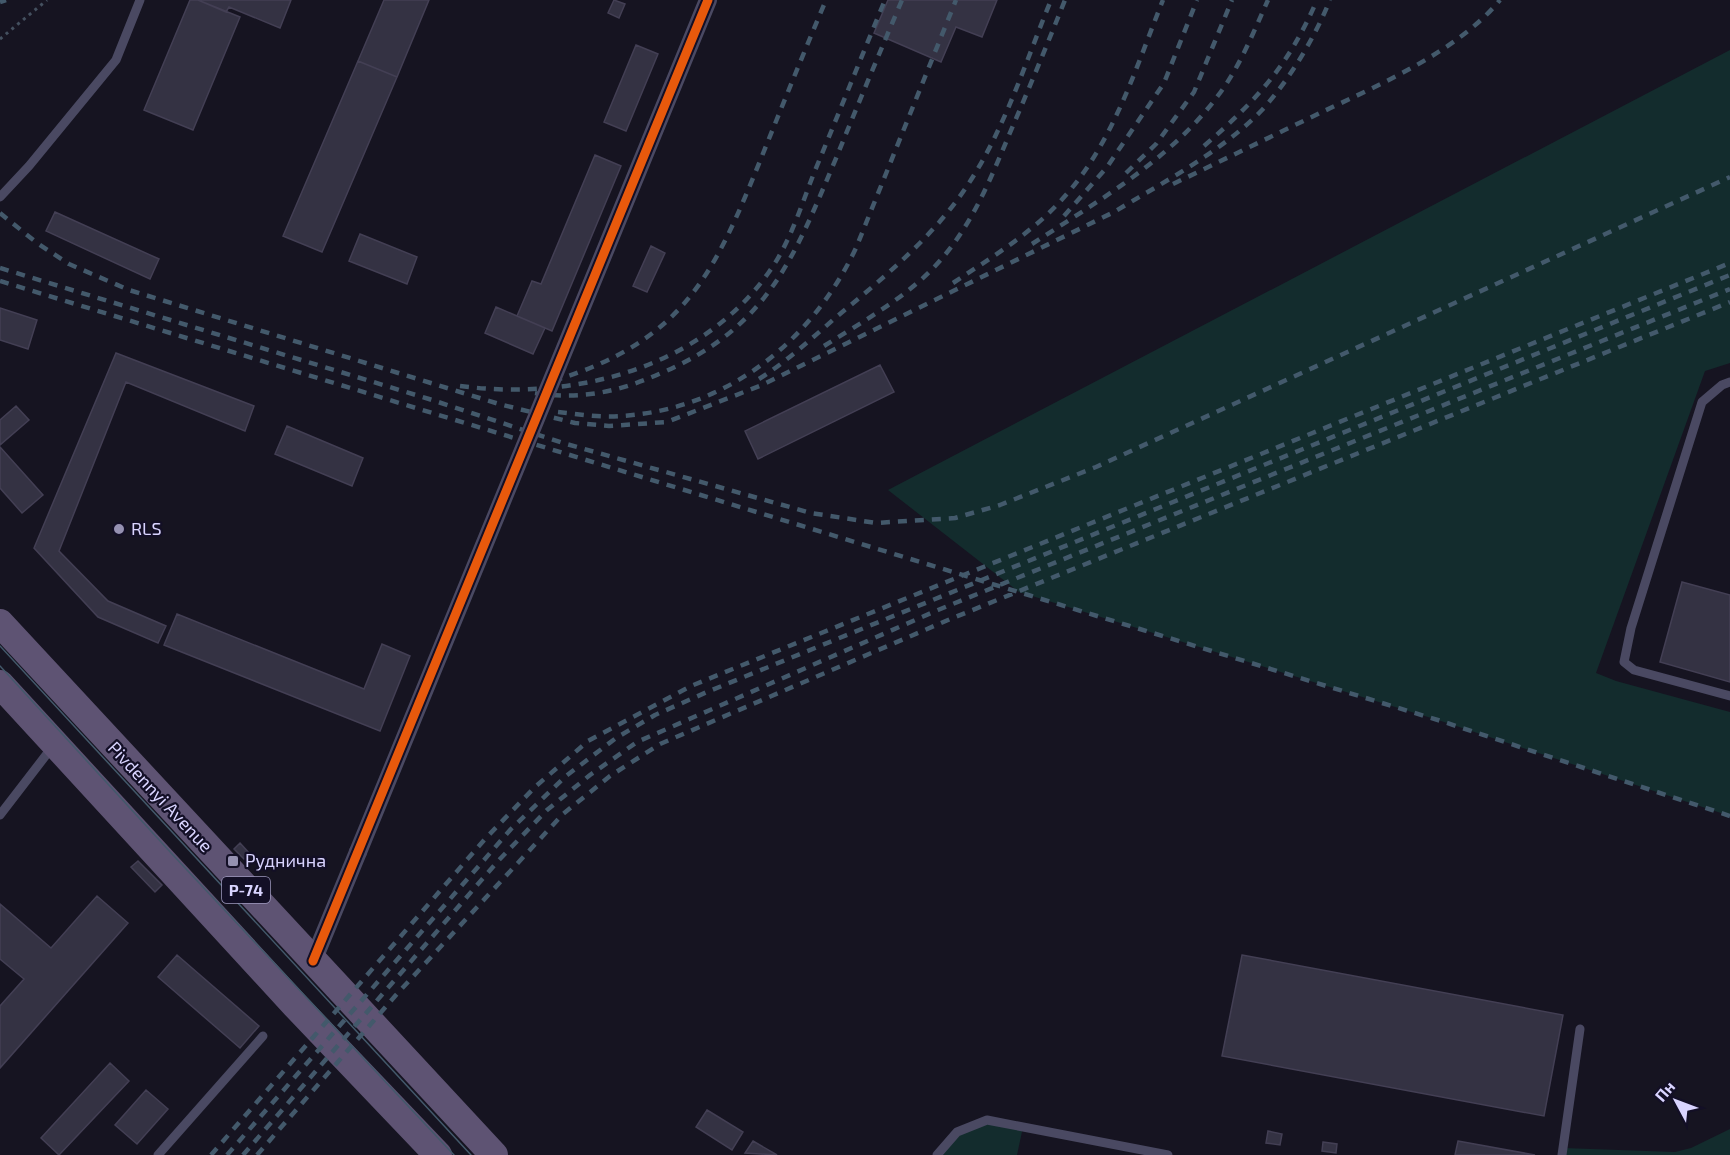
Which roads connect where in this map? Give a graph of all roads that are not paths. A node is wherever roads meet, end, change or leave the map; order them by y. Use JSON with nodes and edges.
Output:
{"nodes":[{"id":1,"x":140,"y":0,"type":"edge"},
{"id":2,"x":708,"y":0,"type":"edge"},
{"id":3,"x":0,"y":197,"type":"edge"},
{"id":4,"x":1730,"y":382,"type":"edge"},
{"id":5,"x":0,"y":623,"type":"edge"},
{"id":6,"x":0,"y":684,"type":"edge"},
{"id":7,"x":1730,"y":696,"type":"edge"},
{"id":8,"x":55,"y":744,"type":"junction"},
{"id":9,"x":0,"y":815,"type":"edge"},
{"id":10,"x":313,"y":962,"type":"junction"},
{"id":11,"x":1580,"y":1029,"type":"dead end"},
{"id":12,"x":263,"y":1036,"type":"dead end"},
{"id":13,"x":158,"y":1155,"type":"edge"},
{"id":14,"x":438,"y":1155,"type":"edge"},
{"id":15,"x":494,"y":1155,"type":"edge"},
{"id":16,"x":937,"y":1155,"type":"edge"},
{"id":17,"x":1167,"y":1155,"type":"edge"},
{"id":18,"x":1562,"y":1155,"type":"edge"}],
"edges":[{"from":1,"to":3,"type":"lane"},
{"from":2,"to":10,"type":"street","bridge":true},
{"from":4,"to":7,"type":"lane"},
{"from":5,"to":10,"type":"main road","name":"Pivdennyi Avenue","number":"Р-74"},
{"from":6,"to":8,"type":"main road","number":"Р-74"},
{"from":8,"to":9,"type":"lane"},
{"from":8,"to":14,"type":"main road","number":"Р-74"},
{"from":10,"to":15,"type":"main road","name":"Pivdennyi Avenue","number":"Р-74"},
{"from":11,"to":18,"type":"lane"},
{"from":12,"to":13,"type":"lane"},
{"from":16,"to":17,"type":"lane"}]}
